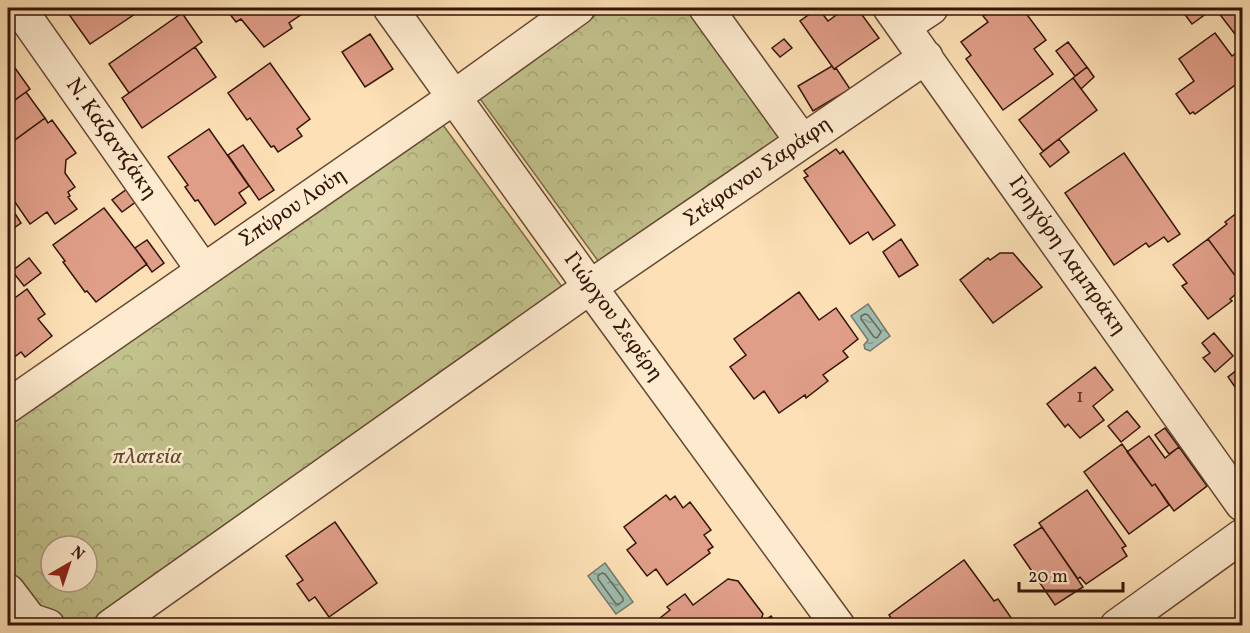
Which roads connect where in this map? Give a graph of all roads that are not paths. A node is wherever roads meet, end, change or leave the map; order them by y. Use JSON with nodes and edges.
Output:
{"nodes":[{"id":1,"x":19,"y":8,"type":"edge"},
{"id":2,"x":390,"y":8,"type":"edge"},
{"id":3,"x":578,"y":8,"type":"edge"},
{"id":4,"x":706,"y":8,"type":"edge"},
{"id":5,"x":931,"y":8,"type":"edge"},
{"id":6,"x":897,"y":17,"type":"edge"},
{"id":7,"x":926,"y":57,"type":"junction"},
{"id":8,"x":453,"y":98,"type":"junction"},
{"id":9,"x":802,"y":141,"type":"junction"},
{"id":10,"x":203,"y":270,"type":"junction"},
{"id":11,"x":591,"y":287,"type":"junction"},
{"id":12,"x":8,"y":406,"type":"edge"},
{"id":13,"x":1242,"y":504,"type":"edge"},
{"id":14,"x":1242,"y":537,"type":"edge"},
{"id":15,"x":8,"y":591,"type":"edge"},
{"id":16,"x":1117,"y":625,"type":"edge"},
{"id":17,"x":48,"y":626,"type":"edge"},
{"id":18,"x":111,"y":626,"type":"edge"},
{"id":19,"x":838,"y":626,"type":"edge"}],
"edges":[{"from":1,"to":10,"type":"street","name":"Ν. Καζαντζάκη"},
{"from":2,"to":8,"type":"street","name":"Γιώργου Σεφέρη"},
{"from":3,"to":8,"type":"street","name":"Σπύρου Λούη"},
{"from":4,"to":9,"type":"street"},
{"from":5,"to":6,"type":"street"},
{"from":6,"to":7,"type":"street","name":"Γρηγόρη Λαμπράκη"},
{"from":7,"to":9,"type":"street","name":"Στέφανου Σαράφη"},
{"from":7,"to":13,"type":"street","name":"Γρηγόρη Λαμπράκη"},
{"from":8,"to":10,"type":"street","name":"Σπύρου Λούη"},
{"from":8,"to":11,"type":"street","name":"Γιώργου Σεφέρη"},
{"from":9,"to":11,"type":"street","name":"Στέφανου Σαράφη"},
{"from":10,"to":12,"type":"street","name":"Σπύρου Λούη"},
{"from":11,"to":18,"type":"street","name":"Στέφανου Σαράφη"},
{"from":11,"to":19,"type":"street","name":"Γιώργου Σεφέρη"},
{"from":14,"to":16,"type":"street"},
{"from":15,"to":17,"type":"street"}]}
